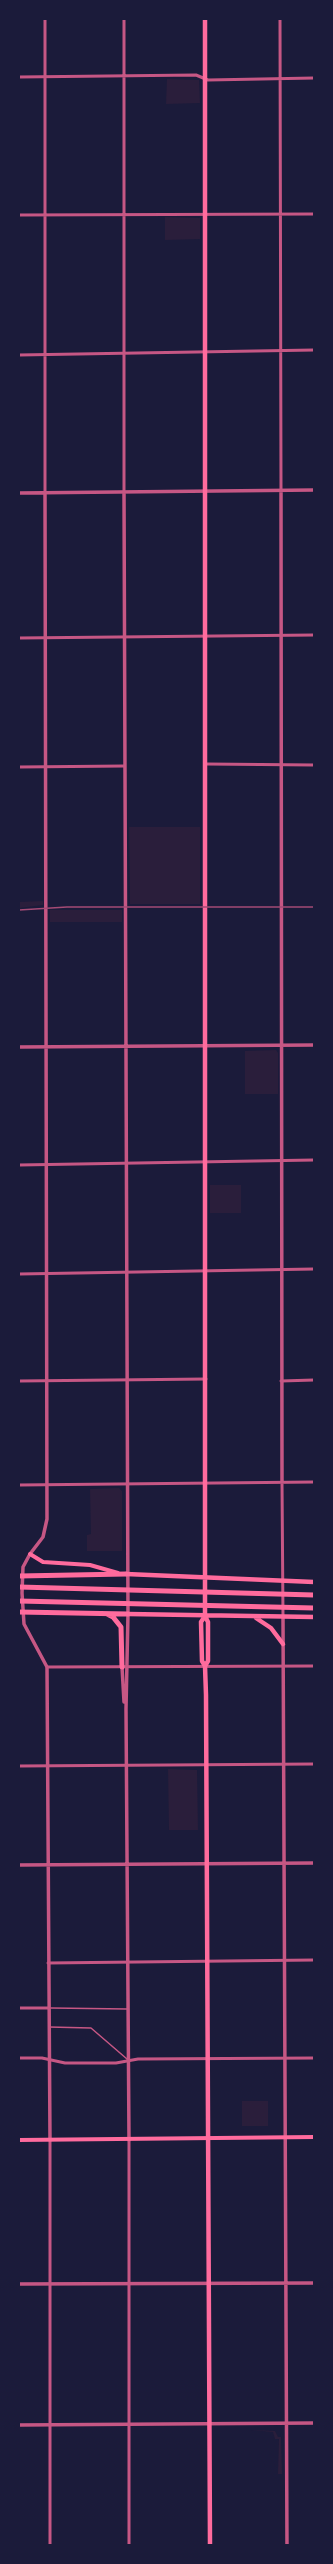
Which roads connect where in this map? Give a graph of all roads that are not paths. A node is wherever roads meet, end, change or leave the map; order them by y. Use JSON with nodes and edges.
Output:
{"nodes":[{"id":1,"x":45,"y":19,"type":"edge"},
{"id":2,"x":124,"y":19,"type":"edge"},
{"id":3,"x":205,"y":19,"type":"edge"},
{"id":4,"x":280,"y":19,"type":"edge"},
{"id":5,"x":124,"y":76,"type":"junction"},
{"id":6,"x":19,"y":77,"type":"edge"},
{"id":7,"x":45,"y":77,"type":"junction"},
{"id":8,"x":205,"y":77,"type":"junction"},
{"id":9,"x":314,"y":78,"type":"edge"},
{"id":10,"x":280,"y":79,"type":"junction"},
{"id":11,"x":314,"y":214,"type":"edge"},
{"id":12,"x":19,"y":215,"type":"edge"},
{"id":13,"x":44,"y":215,"type":"junction"},
{"id":14,"x":125,"y":215,"type":"junction"},
{"id":15,"x":205,"y":215,"type":"junction"},
{"id":16,"x":280,"y":215,"type":"junction"},
{"id":17,"x":314,"y":350,"type":"edge"},
{"id":18,"x":205,"y":351,"type":"junction"},
{"id":19,"x":281,"y":351,"type":"junction"},
{"id":20,"x":124,"y":354,"type":"junction"},
{"id":21,"x":19,"y":355,"type":"edge"},
{"id":22,"x":45,"y":355,"type":"junction"},
{"id":23,"x":205,"y":490,"type":"junction"},
{"id":24,"x":281,"y":490,"type":"junction"},
{"id":25,"x":314,"y":490,"type":"edge"},
{"id":26,"x":45,"y":492,"type":"junction"},
{"id":27,"x":124,"y":492,"type":"junction"},
{"id":28,"x":19,"y":493,"type":"edge"},
{"id":29,"x":206,"y":635,"type":"junction"},
{"id":30,"x":280,"y":635,"type":"junction"},
{"id":31,"x":314,"y":635,"type":"edge"},
{"id":32,"x":125,"y":637,"type":"junction"},
{"id":33,"x":19,"y":638,"type":"edge"},
{"id":34,"x":45,"y":638,"type":"junction"},
{"id":35,"x":206,"y":764,"type":"junction"},
{"id":36,"x":281,"y":765,"type":"junction"},
{"id":37,"x":314,"y":765,"type":"edge"},
{"id":38,"x":45,"y":766,"type":"junction"},
{"id":39,"x":124,"y":766,"type":"junction"},
{"id":40,"x":19,"y":767,"type":"edge"},
{"id":41,"x":205,"y":1044,"type":"junction"},
{"id":42,"x":281,"y":1045,"type":"junction"},
{"id":43,"x":47,"y":1046,"type":"junction"},
{"id":44,"x":126,"y":1046,"type":"junction"},
{"id":45,"x":314,"y":1046,"type":"edge"},
{"id":46,"x":19,"y":1047,"type":"edge"},
{"id":47,"x":281,"y":1160,"type":"junction"},
{"id":48,"x":314,"y":1160,"type":"edge"},
{"id":49,"x":206,"y":1161,"type":"junction"},
{"id":50,"x":126,"y":1164,"type":"junction"},
{"id":51,"x":19,"y":1165,"type":"edge"},
{"id":52,"x":48,"y":1165,"type":"junction"},
{"id":53,"x":206,"y":1269,"type":"junction"},
{"id":54,"x":281,"y":1269,"type":"junction"},
{"id":55,"x":314,"y":1269,"type":"edge"},
{"id":56,"x":47,"y":1273,"type":"junction"},
{"id":57,"x":126,"y":1273,"type":"junction"},
{"id":58,"x":19,"y":1274,"type":"edge"},
{"id":59,"x":206,"y":1379,"type":"junction"},
{"id":60,"x":314,"y":1380,"type":"edge"},
{"id":61,"x":19,"y":1381,"type":"edge"},
{"id":62,"x":48,"y":1381,"type":"junction"},
{"id":63,"x":127,"y":1381,"type":"junction"},
{"id":64,"x":281,"y":1381,"type":"junction"},
{"id":65,"x":206,"y":1482,"type":"junction"},
{"id":66,"x":282,"y":1482,"type":"junction"},
{"id":67,"x":314,"y":1482,"type":"edge"},
{"id":68,"x":126,"y":1484,"type":"junction"},
{"id":69,"x":19,"y":1485,"type":"edge"},
{"id":70,"x":48,"y":1485,"type":"junction"},
{"id":71,"x":30,"y":1554,"type":"junction"},
{"id":72,"x":126,"y":1574,"type":"junction"},
{"id":73,"x":19,"y":1576,"type":"edge"},
{"id":74,"x":206,"y":1579,"type":"junction"},
{"id":75,"x":283,"y":1581,"type":"junction"},
{"id":76,"x":314,"y":1582,"type":"edge"},
{"id":77,"x":19,"y":1587,"type":"edge"},
{"id":78,"x":314,"y":1595,"type":"edge"},
{"id":79,"x":19,"y":1601,"type":"edge"},
{"id":80,"x":314,"y":1608,"type":"edge"},
{"id":81,"x":19,"y":1612,"type":"edge"},
{"id":82,"x":107,"y":1614,"type":"junction"},
{"id":83,"x":128,"y":1614,"type":"junction"},
{"id":84,"x":205,"y":1616,"type":"junction"},
{"id":85,"x":254,"y":1617,"type":"junction"},
{"id":86,"x":314,"y":1617,"type":"edge"},
{"id":87,"x":283,"y":1618,"type":"junction"},
{"id":88,"x":282,"y":1644,"type":"junction"},
{"id":89,"x":47,"y":1666,"type":"junction"},
{"id":90,"x":125,"y":1666,"type":"junction"},
{"id":91,"x":205,"y":1666,"type":"junction"},
{"id":92,"x":282,"y":1666,"type":"junction"},
{"id":93,"x":314,"y":1666,"type":"edge"},
{"id":94,"x":206,"y":1764,"type":"junction"},
{"id":95,"x":283,"y":1764,"type":"junction"},
{"id":96,"x":314,"y":1764,"type":"edge"},
{"id":97,"x":127,"y":1765,"type":"junction"},
{"id":98,"x":19,"y":1766,"type":"edge"},
{"id":99,"x":48,"y":1766,"type":"junction"},
{"id":100,"x":207,"y":1863,"type":"junction"},
{"id":101,"x":283,"y":1863,"type":"junction"},
{"id":102,"x":314,"y":1863,"type":"edge"},
{"id":103,"x":48,"y":1864,"type":"junction"},
{"id":104,"x":128,"y":1864,"type":"junction"},
{"id":105,"x":19,"y":1865,"type":"edge"},
{"id":106,"x":284,"y":1960,"type":"junction"},
{"id":107,"x":314,"y":1960,"type":"edge"},
{"id":108,"x":207,"y":1961,"type":"junction"},
{"id":109,"x":48,"y":1963,"type":"junction"},
{"id":110,"x":128,"y":1963,"type":"junction"},
{"id":111,"x":19,"y":2008,"type":"edge"},
{"id":112,"x":49,"y":2008,"type":"junction"},
{"id":113,"x":128,"y":2009,"type":"junction"},
{"id":114,"x":49,"y":2027,"type":"junction"},
{"id":115,"x":19,"y":2058,"type":"edge"},
{"id":116,"x":285,"y":2058,"type":"junction"},
{"id":117,"x":314,"y":2058,"type":"edge"},
{"id":118,"x":207,"y":2059,"type":"junction"},
{"id":119,"x":50,"y":2060,"type":"junction"},
{"id":120,"x":129,"y":2060,"type":"junction"},
{"id":121,"x":314,"y":2137,"type":"edge"},
{"id":122,"x":285,"y":2138,"type":"junction"},
{"id":123,"x":208,"y":2139,"type":"junction"},
{"id":124,"x":19,"y":2140,"type":"edge"},
{"id":125,"x":50,"y":2140,"type":"junction"},
{"id":126,"x":129,"y":2140,"type":"junction"},
{"id":127,"x":209,"y":2283,"type":"junction"},
{"id":128,"x":286,"y":2283,"type":"junction"},
{"id":129,"x":314,"y":2283,"type":"edge"},
{"id":130,"x":19,"y":2284,"type":"edge"},
{"id":131,"x":50,"y":2284,"type":"junction"},
{"id":132,"x":130,"y":2284,"type":"junction"},
{"id":133,"x":287,"y":2423,"type":"junction"},
{"id":134,"x":314,"y":2423,"type":"edge"},
{"id":135,"x":50,"y":2424,"type":"junction"},
{"id":136,"x":129,"y":2424,"type":"junction"},
{"id":137,"x":210,"y":2424,"type":"junction"},
{"id":138,"x":19,"y":2425,"type":"edge"},
{"id":139,"x":50,"y":2545,"type":"edge"},
{"id":140,"x":130,"y":2545,"type":"edge"},
{"id":141,"x":210,"y":2545,"type":"edge"},
{"id":142,"x":287,"y":2545,"type":"edge"}],
"edges":[{"from":1,"to":7,"type":"street"},
{"from":2,"to":5,"type":"street"},
{"from":3,"to":8,"type":"main road"},
{"from":4,"to":10,"type":"street"},
{"from":5,"to":7,"type":"street"},
{"from":5,"to":8,"type":"street"},
{"from":5,"to":14,"type":"street"},
{"from":6,"to":7,"type":"street"},
{"from":7,"to":13,"type":"street"},
{"from":8,"to":10,"type":"street"},
{"from":8,"to":15,"type":"main road"},
{"from":9,"to":10,"type":"street"},
{"from":10,"to":16,"type":"street"},
{"from":11,"to":16,"type":"street"},
{"from":12,"to":13,"type":"street"},
{"from":13,"to":14,"type":"street"},
{"from":13,"to":22,"type":"street"},
{"from":14,"to":15,"type":"street"},
{"from":14,"to":20,"type":"street"},
{"from":15,"to":16,"type":"street"},
{"from":15,"to":18,"type":"main road"},
{"from":16,"to":19,"type":"street"},
{"from":17,"to":19,"type":"street"},
{"from":18,"to":19,"type":"street"},
{"from":18,"to":20,"type":"street"},
{"from":18,"to":23,"type":"main road"},
{"from":19,"to":24,"type":"street"},
{"from":20,"to":22,"type":"street"},
{"from":20,"to":27,"type":"street"},
{"from":21,"to":22,"type":"street"},
{"from":22,"to":26,"type":"street"},
{"from":23,"to":24,"type":"street"},
{"from":23,"to":27,"type":"street"},
{"from":23,"to":29,"type":"main road"},
{"from":24,"to":25,"type":"street"},
{"from":24,"to":30,"type":"street"},
{"from":26,"to":27,"type":"street"},
{"from":26,"to":28,"type":"street"},
{"from":26,"to":34,"type":"street"},
{"from":27,"to":32,"type":"street"},
{"from":29,"to":30,"type":"street"},
{"from":29,"to":32,"type":"street"},
{"from":29,"to":35,"type":"main road"},
{"from":30,"to":31,"type":"street"},
{"from":30,"to":36,"type":"street"},
{"from":32,"to":34,"type":"street"},
{"from":32,"to":39,"type":"street"},
{"from":33,"to":34,"type":"street"},
{"from":34,"to":38,"type":"street"},
{"from":35,"to":36,"type":"street"},
{"from":35,"to":41,"type":"main road"},
{"from":36,"to":37,"type":"street"},
{"from":36,"to":42,"type":"street"},
{"from":38,"to":39,"type":"street"},
{"from":38,"to":40,"type":"street"},
{"from":38,"to":43,"type":"street"},
{"from":39,"to":44,"type":"street"},
{"from":41,"to":42,"type":"street"},
{"from":41,"to":44,"type":"street"},
{"from":41,"to":49,"type":"main road"},
{"from":42,"to":45,"type":"street"},
{"from":42,"to":47,"type":"street"},
{"from":43,"to":44,"type":"street"},
{"from":43,"to":46,"type":"street"},
{"from":43,"to":52,"type":"street"},
{"from":44,"to":50,"type":"street"},
{"from":47,"to":48,"type":"street"},
{"from":47,"to":49,"type":"street"},
{"from":47,"to":54,"type":"street"},
{"from":49,"to":50,"type":"street"},
{"from":49,"to":53,"type":"main road"},
{"from":50,"to":52,"type":"street"},
{"from":50,"to":57,"type":"street"},
{"from":51,"to":52,"type":"street"},
{"from":52,"to":56,"type":"street"},
{"from":53,"to":54,"type":"street"},
{"from":53,"to":57,"type":"street"},
{"from":53,"to":59,"type":"main road"},
{"from":54,"to":55,"type":"street"},
{"from":54,"to":64,"type":"street"},
{"from":56,"to":57,"type":"street"},
{"from":56,"to":58,"type":"street"},
{"from":56,"to":62,"type":"street"},
{"from":57,"to":63,"type":"street"},
{"from":59,"to":63,"type":"street"},
{"from":59,"to":65,"type":"main road"},
{"from":60,"to":64,"type":"street"},
{"from":61,"to":62,"type":"street"},
{"from":62,"to":63,"type":"street"},
{"from":62,"to":70,"type":"street"},
{"from":63,"to":68,"type":"street"},
{"from":64,"to":66,"type":"street"},
{"from":65,"to":66,"type":"street"},
{"from":65,"to":68,"type":"street"},
{"from":65,"to":74,"type":"main road"},
{"from":66,"to":67,"type":"street"},
{"from":66,"to":75,"type":"street"},
{"from":68,"to":70,"type":"street"},
{"from":68,"to":72,"type":"street"},
{"from":69,"to":70,"type":"street"},
{"from":70,"to":71,"type":"street"},
{"from":71,"to":72,"type":"main road"},
{"from":71,"to":89,"type":"street"},
{"from":72,"to":73,"type":"highway"},
{"from":72,"to":74,"type":"main road"},
{"from":72,"to":83,"type":"street"},
{"from":74,"to":75,"type":"main road"},
{"from":74,"to":84,"type":"main road"},
{"from":75,"to":76,"type":"main road"},
{"from":75,"to":87,"type":"street"},
{"from":77,"to":78,"type":"highway"},
{"from":79,"to":80,"type":"highway"},
{"from":81,"to":82,"type":"highway"},
{"from":82,"to":83,"type":"highway"},
{"from":82,"to":90,"type":"highway"},
{"from":83,"to":84,"type":"main road"},
{"from":83,"to":90,"type":"street"},
{"from":84,"to":85,"type":"main road"},
{"from":84,"to":91,"type":"main road"},
{"from":85,"to":87,"type":"main road"},
{"from":85,"to":88,"type":"main road"},
{"from":86,"to":87,"type":"main road"},
{"from":87,"to":88,"type":"street"},
{"from":88,"to":92,"type":"street"},
{"from":89,"to":90,"type":"street"},
{"from":89,"to":99,"type":"street"},
{"from":90,"to":91,"type":"street"},
{"from":90,"to":97,"type":"street"},
{"from":91,"to":92,"type":"street"},
{"from":91,"to":94,"type":"main road"},
{"from":92,"to":93,"type":"street"},
{"from":92,"to":95,"type":"street"},
{"from":94,"to":95,"type":"street"},
{"from":94,"to":97,"type":"street"},
{"from":94,"to":100,"type":"main road"},
{"from":95,"to":96,"type":"street"},
{"from":95,"to":101,"type":"street"},
{"from":97,"to":99,"type":"street"},
{"from":97,"to":104,"type":"street"},
{"from":98,"to":99,"type":"street"},
{"from":99,"to":103,"type":"street"},
{"from":100,"to":101,"type":"street"},
{"from":100,"to":104,"type":"street"},
{"from":100,"to":108,"type":"main road"},
{"from":101,"to":102,"type":"street"},
{"from":101,"to":106,"type":"street"},
{"from":103,"to":104,"type":"street"},
{"from":103,"to":105,"type":"street"},
{"from":103,"to":109,"type":"street"},
{"from":104,"to":110,"type":"street"},
{"from":106,"to":107,"type":"street"},
{"from":106,"to":108,"type":"street"},
{"from":106,"to":116,"type":"street"},
{"from":108,"to":110,"type":"street"},
{"from":108,"to":118,"type":"main road"},
{"from":109,"to":110,"type":"street"},
{"from":109,"to":112,"type":"street"},
{"from":110,"to":113,"type":"street"},
{"from":111,"to":112,"type":"street"},
{"from":112,"to":113,"type":"lane"},
{"from":112,"to":114,"type":"street"},
{"from":113,"to":120,"type":"street"},
{"from":114,"to":119,"type":"street"},
{"from":114,"to":120,"type":"lane"},
{"from":115,"to":119,"type":"street"},
{"from":116,"to":117,"type":"street"},
{"from":116,"to":118,"type":"street"},
{"from":116,"to":122,"type":"street"},
{"from":118,"to":120,"type":"street"},
{"from":118,"to":123,"type":"main road"},
{"from":119,"to":120,"type":"street"},
{"from":119,"to":125,"type":"street"},
{"from":120,"to":126,"type":"street"},
{"from":121,"to":122,"type":"main road"},
{"from":122,"to":123,"type":"main road"},
{"from":122,"to":128,"type":"street"},
{"from":123,"to":126,"type":"main road"},
{"from":123,"to":127,"type":"main road"},
{"from":124,"to":125,"type":"main road"},
{"from":125,"to":126,"type":"main road"},
{"from":125,"to":131,"type":"street"},
{"from":126,"to":132,"type":"street"},
{"from":127,"to":128,"type":"street"},
{"from":127,"to":132,"type":"street"},
{"from":127,"to":137,"type":"main road"},
{"from":128,"to":129,"type":"street"},
{"from":128,"to":133,"type":"street"},
{"from":130,"to":131,"type":"street"},
{"from":131,"to":132,"type":"street"},
{"from":131,"to":135,"type":"street"},
{"from":132,"to":136,"type":"street"},
{"from":133,"to":134,"type":"street"},
{"from":133,"to":137,"type":"street"},
{"from":133,"to":142,"type":"street"},
{"from":135,"to":136,"type":"street"},
{"from":135,"to":138,"type":"street"},
{"from":135,"to":139,"type":"street"},
{"from":136,"to":137,"type":"street"},
{"from":136,"to":140,"type":"street"},
{"from":137,"to":141,"type":"main road"}]}
